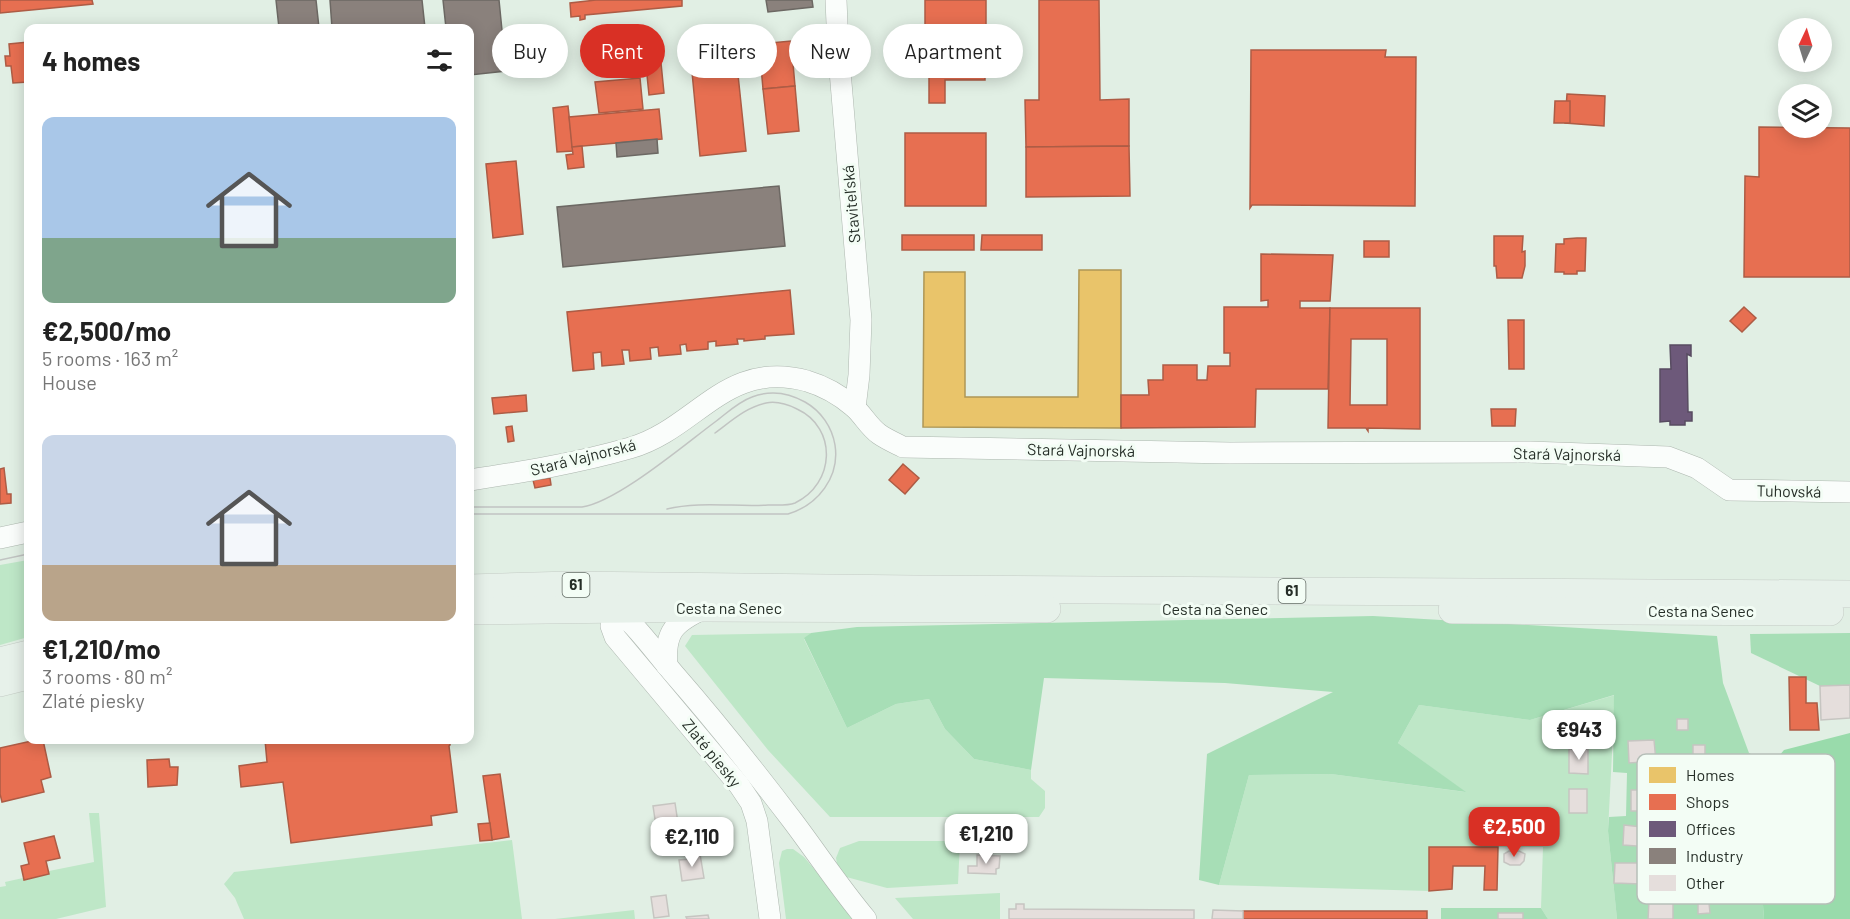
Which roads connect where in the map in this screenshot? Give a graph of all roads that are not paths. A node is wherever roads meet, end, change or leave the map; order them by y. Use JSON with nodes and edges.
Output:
{"nodes":[{"id":1,"x":836,"y":0,"type":"edge"},
{"id":2,"x":855,"y":408,"type":"junction"},
{"id":3,"x":474,"y":479,"type":"edge"},
{"id":4,"x":1729,"y":490,"type":"joint"},
{"id":5,"x":1850,"y":492,"type":"edge"},
{"id":6,"x":24,"y":533,"type":"edge"},
{"id":7,"x":0,"y":538,"type":"edge"},
{"id":8,"x":570,"y":585,"type":"junction"},
{"id":9,"x":678,"y":586,"type":"junction"},
{"id":10,"x":474,"y":588,"type":"edge"},
{"id":11,"x":1850,"y":594,"type":"edge"},
{"id":12,"x":706,"y":608,"type":"junction"},
{"id":13,"x":616,"y":609,"type":"junction"},
{"id":14,"x":474,"y":611,"type":"edge"},
{"id":15,"x":1850,"y":612,"type":"edge"},
{"id":16,"x":24,"y":655,"type":"edge"},
{"id":17,"x":0,"y":661,"type":"edge"},
{"id":18,"x":667,"y":666,"type":"junction"},
{"id":19,"x":24,"y":677,"type":"edge"},
{"id":20,"x":0,"y":683,"type":"edge"},
{"id":21,"x":770,"y":919,"type":"edge"},
{"id":22,"x":866,"y":919,"type":"edge"}],
"edges":[{"from":1,"to":2,"type":"street","name":"Staviteľská"},
{"from":2,"to":3,"type":"street","name":"Stará Vajnorská"},
{"from":2,"to":4,"type":"street","name":"Stará Vajnorská"},
{"from":4,"to":5,"type":"street","name":"Tuhovská"},
{"from":6,"to":7,"type":"street"},
{"from":8,"to":9,"type":"main road","name":"Cesta na Senec","number":"61"},
{"from":8,"to":10,"type":"main road","name":"Cesta na Senec","number":"61"},
{"from":8,"to":13,"type":"street","name":"Zlaté piesky"},
{"from":9,"to":11,"type":"main road","name":"Cesta na Senec","number":"61"},
{"from":9,"to":13,"type":"street","name":"Cesta na Senec"},
{"from":12,"to":13,"type":"main road","name":"Cesta na Senec","number":"61"},
{"from":12,"to":15,"type":"main road","name":"Cesta na Senec","number":"61"},
{"from":12,"to":18,"type":"street"},
{"from":13,"to":14,"type":"main road","name":"Cesta na Senec","number":"61"},
{"from":13,"to":18,"type":"street","name":"Zlaté piesky"},
{"from":13,"to":21,"type":"street","name":"Zlaté piesky"},
{"from":16,"to":17,"type":"main road"},
{"from":18,"to":22,"type":"street","name":"Zlaté piesky"},
{"from":19,"to":20,"type":"main road"}]}
